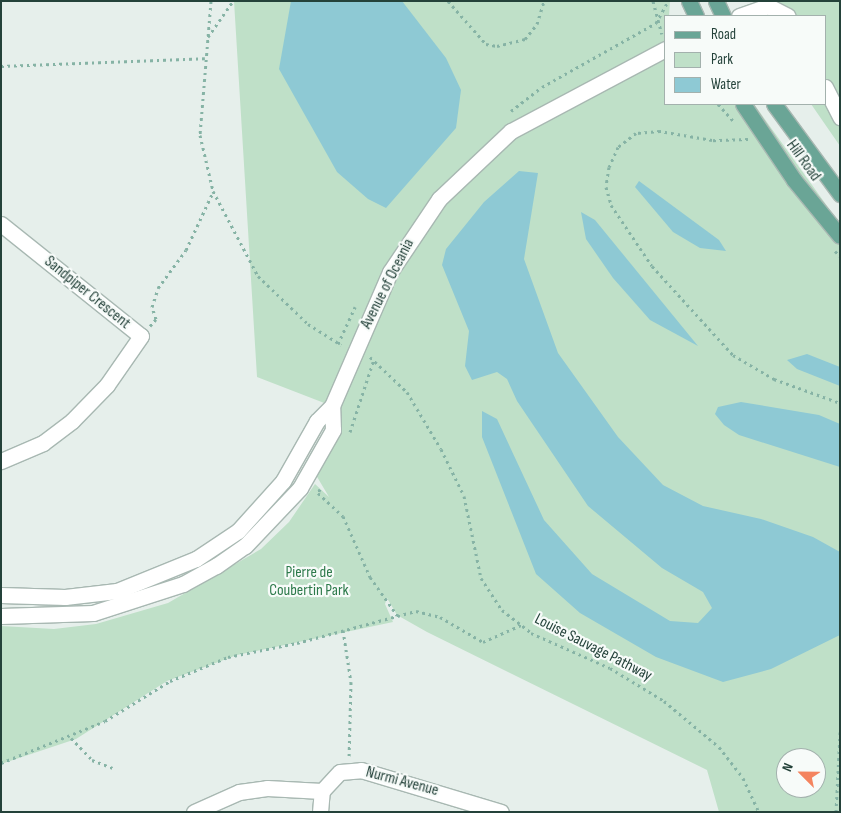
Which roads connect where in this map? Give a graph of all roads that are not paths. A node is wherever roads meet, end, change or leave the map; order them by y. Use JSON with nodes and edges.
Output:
{"nodes":[{"id":1,"x":689,"y":1,"type":"edge"},
{"id":2,"x":716,"y":1,"type":"edge"},
{"id":3,"x":696,"y":15,"type":"edge"},
{"id":4,"x":723,"y":15,"type":"edge"},
{"id":5,"x":742,"y":15,"type":"edge"},
{"id":6,"x":786,"y":15,"type":"edge"},
{"id":7,"x":664,"y":50,"type":"edge"},
{"id":8,"x":826,"y":89,"type":"edge"},
{"id":9,"x":744,"y":105,"type":"edge"},
{"id":10,"x":775,"y":105,"type":"edge"},
{"id":11,"x":840,"y":117,"type":"edge"},
{"id":12,"x":840,"y":194,"type":"edge"},
{"id":13,"x":1,"y":224,"type":"edge"},
{"id":14,"x":840,"y":236,"type":"edge"},
{"id":15,"x":332,"y":406,"type":"junction"},
{"id":16,"x":1,"y":461,"type":"edge"},
{"id":17,"x":1,"y":595,"type":"edge"},
{"id":18,"x":1,"y":616,"type":"edge"},
{"id":19,"x":322,"y":791,"type":"junction"},
{"id":20,"x":194,"y":812,"type":"edge"},
{"id":21,"x":320,"y":812,"type":"edge"},
{"id":22,"x":501,"y":812,"type":"edge"}],
"edges":[{"from":1,"to":3,"type":"main road"},
{"from":2,"to":4,"type":"main road"},
{"from":5,"to":6,"type":"street"},
{"from":7,"to":15,"type":"street","name":"Avenue of Oceania"},
{"from":8,"to":11,"type":"street"},
{"from":9,"to":14,"type":"main road","name":"Hill Road"},
{"from":10,"to":12,"type":"main road","name":"Hill Road"},
{"from":13,"to":16,"type":"street","name":"Sandpiper Crescent"},
{"from":15,"to":17,"type":"street","name":"Avenue of Oceania"},
{"from":15,"to":18,"type":"street","name":"Avenue of Oceania"},
{"from":19,"to":20,"type":"street"},
{"from":19,"to":21,"type":"street"},
{"from":19,"to":22,"type":"street","name":"Nurmi Avenue"}]}
